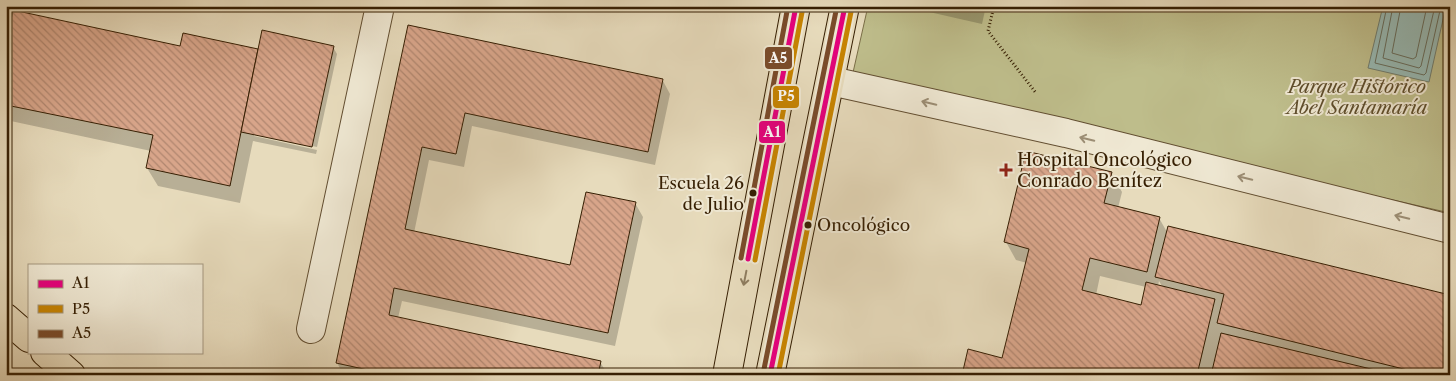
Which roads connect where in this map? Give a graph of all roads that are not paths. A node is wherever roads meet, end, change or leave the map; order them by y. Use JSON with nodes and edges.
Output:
{"nodes":[{"id":1,"x":380,"y":6,"type":"edge"},
{"id":2,"x":796,"y":6,"type":"edge"},
{"id":3,"x":845,"y":6,"type":"edge"},
{"id":4,"x":831,"y":81,"type":"junction"},
{"id":5,"x":1450,"y":229,"type":"edge"},
{"id":6,"x":6,"y":318,"type":"edge"},
{"id":7,"x":311,"y":329,"type":"dead end"},
{"id":8,"x":28,"y":337,"type":"edge"},
{"id":9,"x":47,"y":354,"type":"edge"},
{"id":10,"x":71,"y":375,"type":"edge"},
{"id":11,"x":726,"y":375,"type":"edge"},
{"id":12,"x":770,"y":375,"type":"edge"}],
"edges":[{"from":1,"to":7,"type":"lane"},
{"from":2,"to":11,"type":"main road","one_way":true},
{"from":3,"to":4,"type":"main road"},
{"from":5,"to":4,"type":"lane","one_way":true},
{"from":4,"to":12,"type":"main road"},
{"from":6,"to":8,"type":"main road"},
{"from":9,"to":10,"type":"main road"}]}
